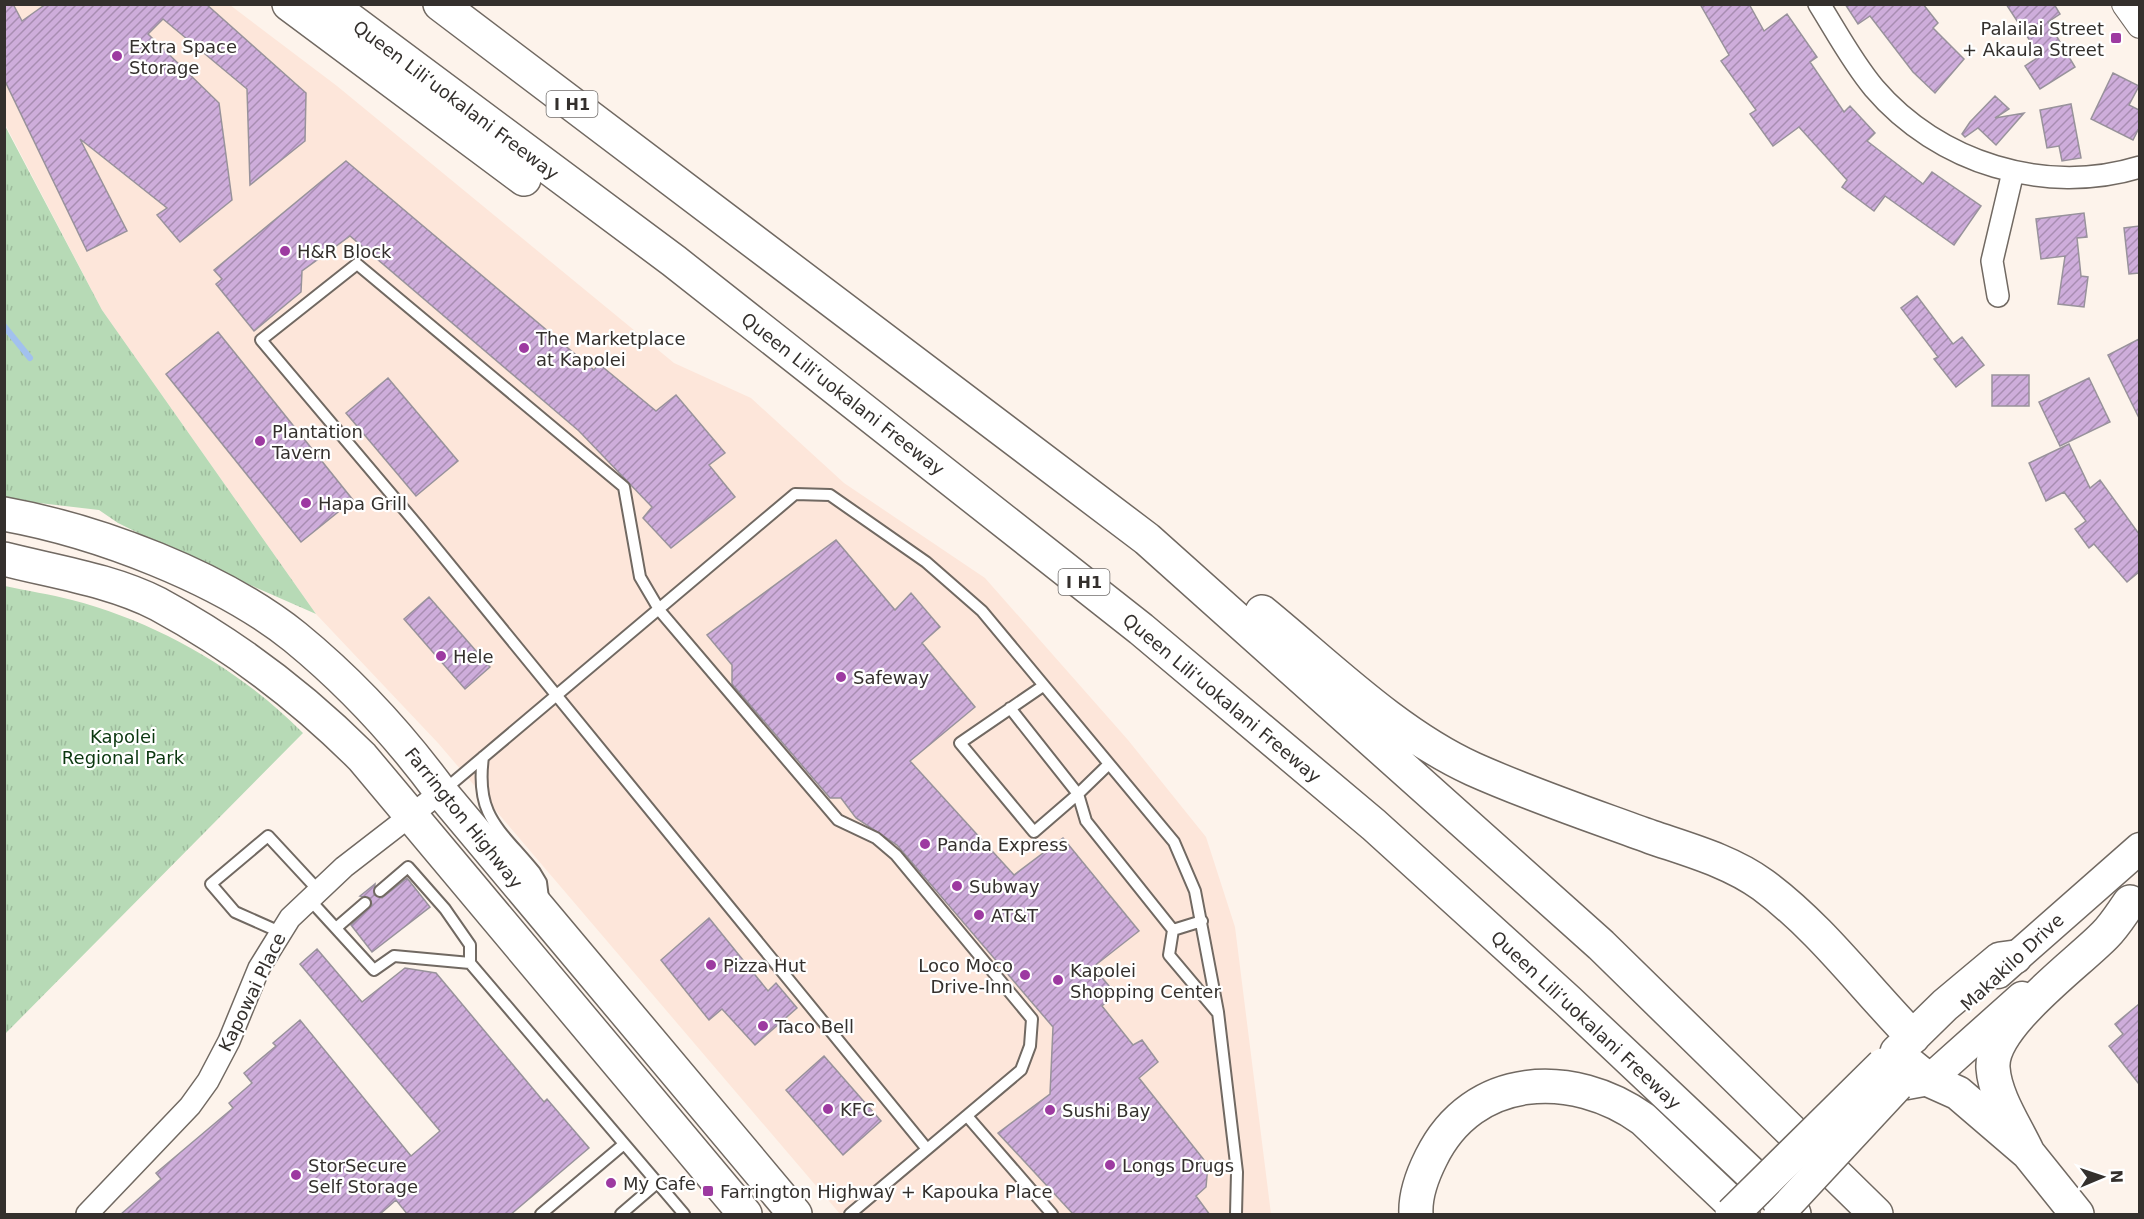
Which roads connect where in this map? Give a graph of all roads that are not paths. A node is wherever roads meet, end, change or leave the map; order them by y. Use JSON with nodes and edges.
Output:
{"nodes":[{"id":1,"x":289,"y":4,"type":"edge"},
{"id":2,"x":329,"y":4,"type":"edge"},
{"id":3,"x":440,"y":4,"type":"edge"},
{"id":4,"x":471,"y":4,"type":"edge"},
{"id":5,"x":1819,"y":4,"type":"edge"},
{"id":6,"x":2125,"y":4,"type":"edge"},
{"id":7,"x":2139,"y":25,"type":"edge"},
{"id":8,"x":2139,"y":167,"type":"edge"},
{"id":9,"x":2013,"y":172,"type":"junction"},
{"id":10,"x":704,"y":204,"type":"junction"},
{"id":11,"x":1998,"y":296,"type":"dead end"},
{"id":12,"x":831,"y":387,"type":"junction"},
{"id":13,"x":4,"y":514,"type":"edge"},
{"id":14,"x":1147,"y":539,"type":"junction"},
{"id":15,"x":4,"y":559,"type":"edge"},
{"id":16,"x":660,"y":611,"type":"junction"},
{"id":17,"x":1043,"y":686,"type":"junction"},
{"id":18,"x":555,"y":696,"type":"junction"},
{"id":19,"x":1010,"y":708,"type":"junction"},
{"id":20,"x":483,"y":757,"type":"junction"},
{"id":21,"x":1109,"y":764,"type":"junction"},
{"id":22,"x":441,"y":792,"type":"junction"},
{"id":23,"x":1078,"y":794,"type":"junction"},
{"id":24,"x":411,"y":817,"type":"junction"},
{"id":25,"x":2139,"y":848,"type":"edge"},
{"id":26,"x":380,"y":891,"type":"dead end"},
{"id":27,"x":314,"y":895,"type":"junction"},
{"id":28,"x":2135,"y":898,"type":"edge"},
{"id":29,"x":365,"y":903,"type":"dead end"},
{"id":30,"x":545,"y":916,"type":"junction"},
{"id":31,"x":1202,"y":921,"type":"junction"},
{"id":32,"x":336,"y":928,"type":"junction"},
{"id":33,"x":1173,"y":930,"type":"junction"},
{"id":34,"x":280,"y":932,"type":"junction"},
{"id":35,"x":2015,"y":957,"type":"joint"},
{"id":36,"x":470,"y":963,"type":"junction"},
{"id":37,"x":1218,"y":1012,"type":"junction"},
{"id":38,"x":1906,"y":1066,"type":"junction"},
{"id":39,"x":967,"y":1116,"type":"junction"},
{"id":40,"x":624,"y":1144,"type":"junction"},
{"id":41,"x":927,"y":1149,"type":"junction"},
{"id":42,"x":2028,"y":1153,"type":"junction"},
{"id":43,"x":657,"y":1183,"type":"junction"},
{"id":44,"x":860,"y":1210,"type":"edge"},
{"id":45,"x":622,"y":1214,"type":"edge"},
{"id":46,"x":87,"y":1215,"type":"edge"},
{"id":47,"x":542,"y":1215,"type":"edge"},
{"id":48,"x":684,"y":1215,"type":"edge"},
{"id":49,"x":745,"y":1215,"type":"edge"},
{"id":50,"x":795,"y":1215,"type":"edge"},
{"id":51,"x":850,"y":1215,"type":"edge"},
{"id":52,"x":1052,"y":1215,"type":"edge"},
{"id":53,"x":1236,"y":1215,"type":"edge"},
{"id":54,"x":1416,"y":1215,"type":"edge"},
{"id":55,"x":1732,"y":1215,"type":"edge"},
{"id":56,"x":1743,"y":1215,"type":"edge"},
{"id":57,"x":1779,"y":1215,"type":"edge"},
{"id":58,"x":1794,"y":1215,"type":"edge"},
{"id":59,"x":1876,"y":1215,"type":"edge"},
{"id":60,"x":2077,"y":1215,"type":"edge"}],
"edges":[{"from":1,"to":12,"type":"main road"},
{"from":2,"to":12,"type":"main road","name":"Queen Liliʻuokalani Freeway","number":"I H1"},
{"from":3,"to":10,"type":"main road","number":"I H1"},
{"from":4,"to":10,"type":"main road"},
{"from":5,"to":9,"type":"street"},
{"from":6,"to":7,"type":"street"},
{"from":8,"to":9,"type":"street"},
{"from":9,"to":11,"type":"street"},
{"from":10,"to":14,"type":"main road","number":"I H1"},
{"from":12,"to":58,"type":"main road","name":"Queen Liliʻuokalani Freeway","number":"I H1"},
{"from":13,"to":22,"type":"main road","name":"Farrington Highway"},
{"from":14,"to":38,"type":"main road"},
{"from":14,"to":59,"type":"main road","number":"I H1"},
{"from":15,"to":24,"type":"main road"},
{"from":16,"to":17,"type":"lane"},
{"from":16,"to":18,"type":"lane"},
{"from":16,"to":18,"type":"lane"},
{"from":16,"to":39,"type":"lane"},
{"from":17,"to":19,"type":"lane"},
{"from":17,"to":21,"type":"lane"},
{"from":18,"to":20,"type":"lane"},
{"from":18,"to":41,"type":"lane"},
{"from":19,"to":23,"type":"lane"},
{"from":19,"to":23,"type":"lane"},
{"from":20,"to":22,"type":"lane"},
{"from":20,"to":30,"type":"lane"},
{"from":21,"to":23,"type":"lane"},
{"from":21,"to":31,"type":"lane"},
{"from":22,"to":24,"type":"street","name":"Kapowai Place"},
{"from":22,"to":30,"type":"main road","name":"Farrington Highway"},
{"from":23,"to":33,"type":"lane"},
{"from":24,"to":27,"type":"street","name":"Kapowai Place"},
{"from":24,"to":49,"type":"main road"},
{"from":25,"to":35,"type":"main road","name":"Makakilo Drive"},
{"from":26,"to":36,"type":"lane"},
{"from":27,"to":32,"type":"lane"},
{"from":27,"to":34,"type":"street","name":"Kapowai Place"},
{"from":27,"to":34,"type":"lane"},
{"from":28,"to":38,"type":"main road","name":"Makakilo Drive"},
{"from":28,"to":42,"type":"main road"},
{"from":29,"to":32,"type":"lane"},
{"from":30,"to":50,"type":"main road","name":"Farrington Highway"},
{"from":31,"to":33,"type":"lane"},
{"from":31,"to":37,"type":"lane"},
{"from":32,"to":36,"type":"lane"},
{"from":33,"to":37,"type":"lane"},
{"from":34,"to":46,"type":"street","name":"Kapowai Place"},
{"from":35,"to":38,"type":"main road"},
{"from":36,"to":40,"type":"lane"},
{"from":37,"to":53,"type":"lane"},
{"from":38,"to":42,"type":"main road"},
{"from":38,"to":55,"type":"main road","bridge":true},
{"from":38,"to":57,"type":"main road","name":"Makakilo Drive","bridge":true},
{"from":39,"to":41,"type":"lane"},
{"from":39,"to":52,"type":"lane"},
{"from":40,"to":43,"type":"lane"},
{"from":40,"to":47,"type":"lane"},
{"from":41,"to":44,"type":"lane"},
{"from":42,"to":60,"type":"main road"},
{"from":43,"to":45,"type":"lane"},
{"from":43,"to":48,"type":"lane"},
{"from":44,"to":51,"type":"lane"},
{"from":54,"to":56,"type":"main road"}]}
